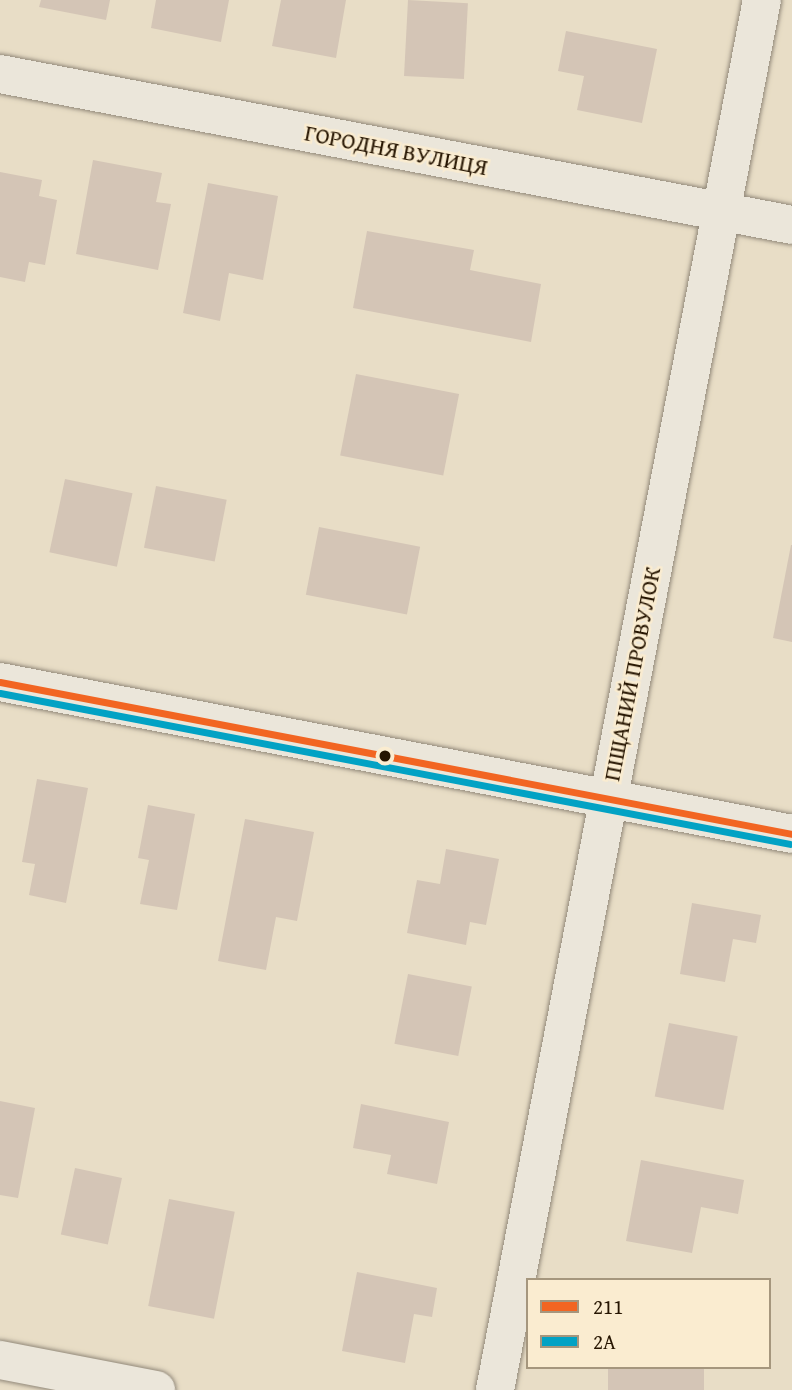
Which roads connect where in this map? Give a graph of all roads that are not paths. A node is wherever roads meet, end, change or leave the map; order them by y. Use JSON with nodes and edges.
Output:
{"nodes":[{"id":1,"x":762,"y":0,"type":"edge"},
{"id":2,"x":0,"y":74,"type":"edge"},
{"id":3,"x":721,"y":212,"type":"junction"},
{"id":4,"x":792,"y":225,"type":"edge"},
{"id":5,"x":0,"y":682,"type":"edge"},
{"id":6,"x":608,"y":799,"type":"junction"},
{"id":7,"x":792,"y":834,"type":"edge"},
{"id":8,"x":0,"y":1360,"type":"edge"},
{"id":9,"x":156,"y":1390,"type":"edge"},
{"id":10,"x":495,"y":1390,"type":"edge"}],
"edges":[{"from":1,"to":3,"type":"street","name":"ПІЩАНИЙ ПРОВУЛОК"},
{"from":2,"to":3,"type":"street","name":"ГОРОДНЯ ВУЛИЦЯ"},
{"from":3,"to":4,"type":"street","name":"ГОРОДНЯ ВУЛИЦЯ"},
{"from":3,"to":6,"type":"street","name":"ПІЩАНИЙ ПРОВУЛОК"},
{"from":5,"to":6,"type":"street"},
{"from":6,"to":7,"type":"street"},
{"from":6,"to":10,"type":"street","name":"ПІЩАНИЙ ПРОВУЛОК"},
{"from":8,"to":9,"type":"street"}]}
